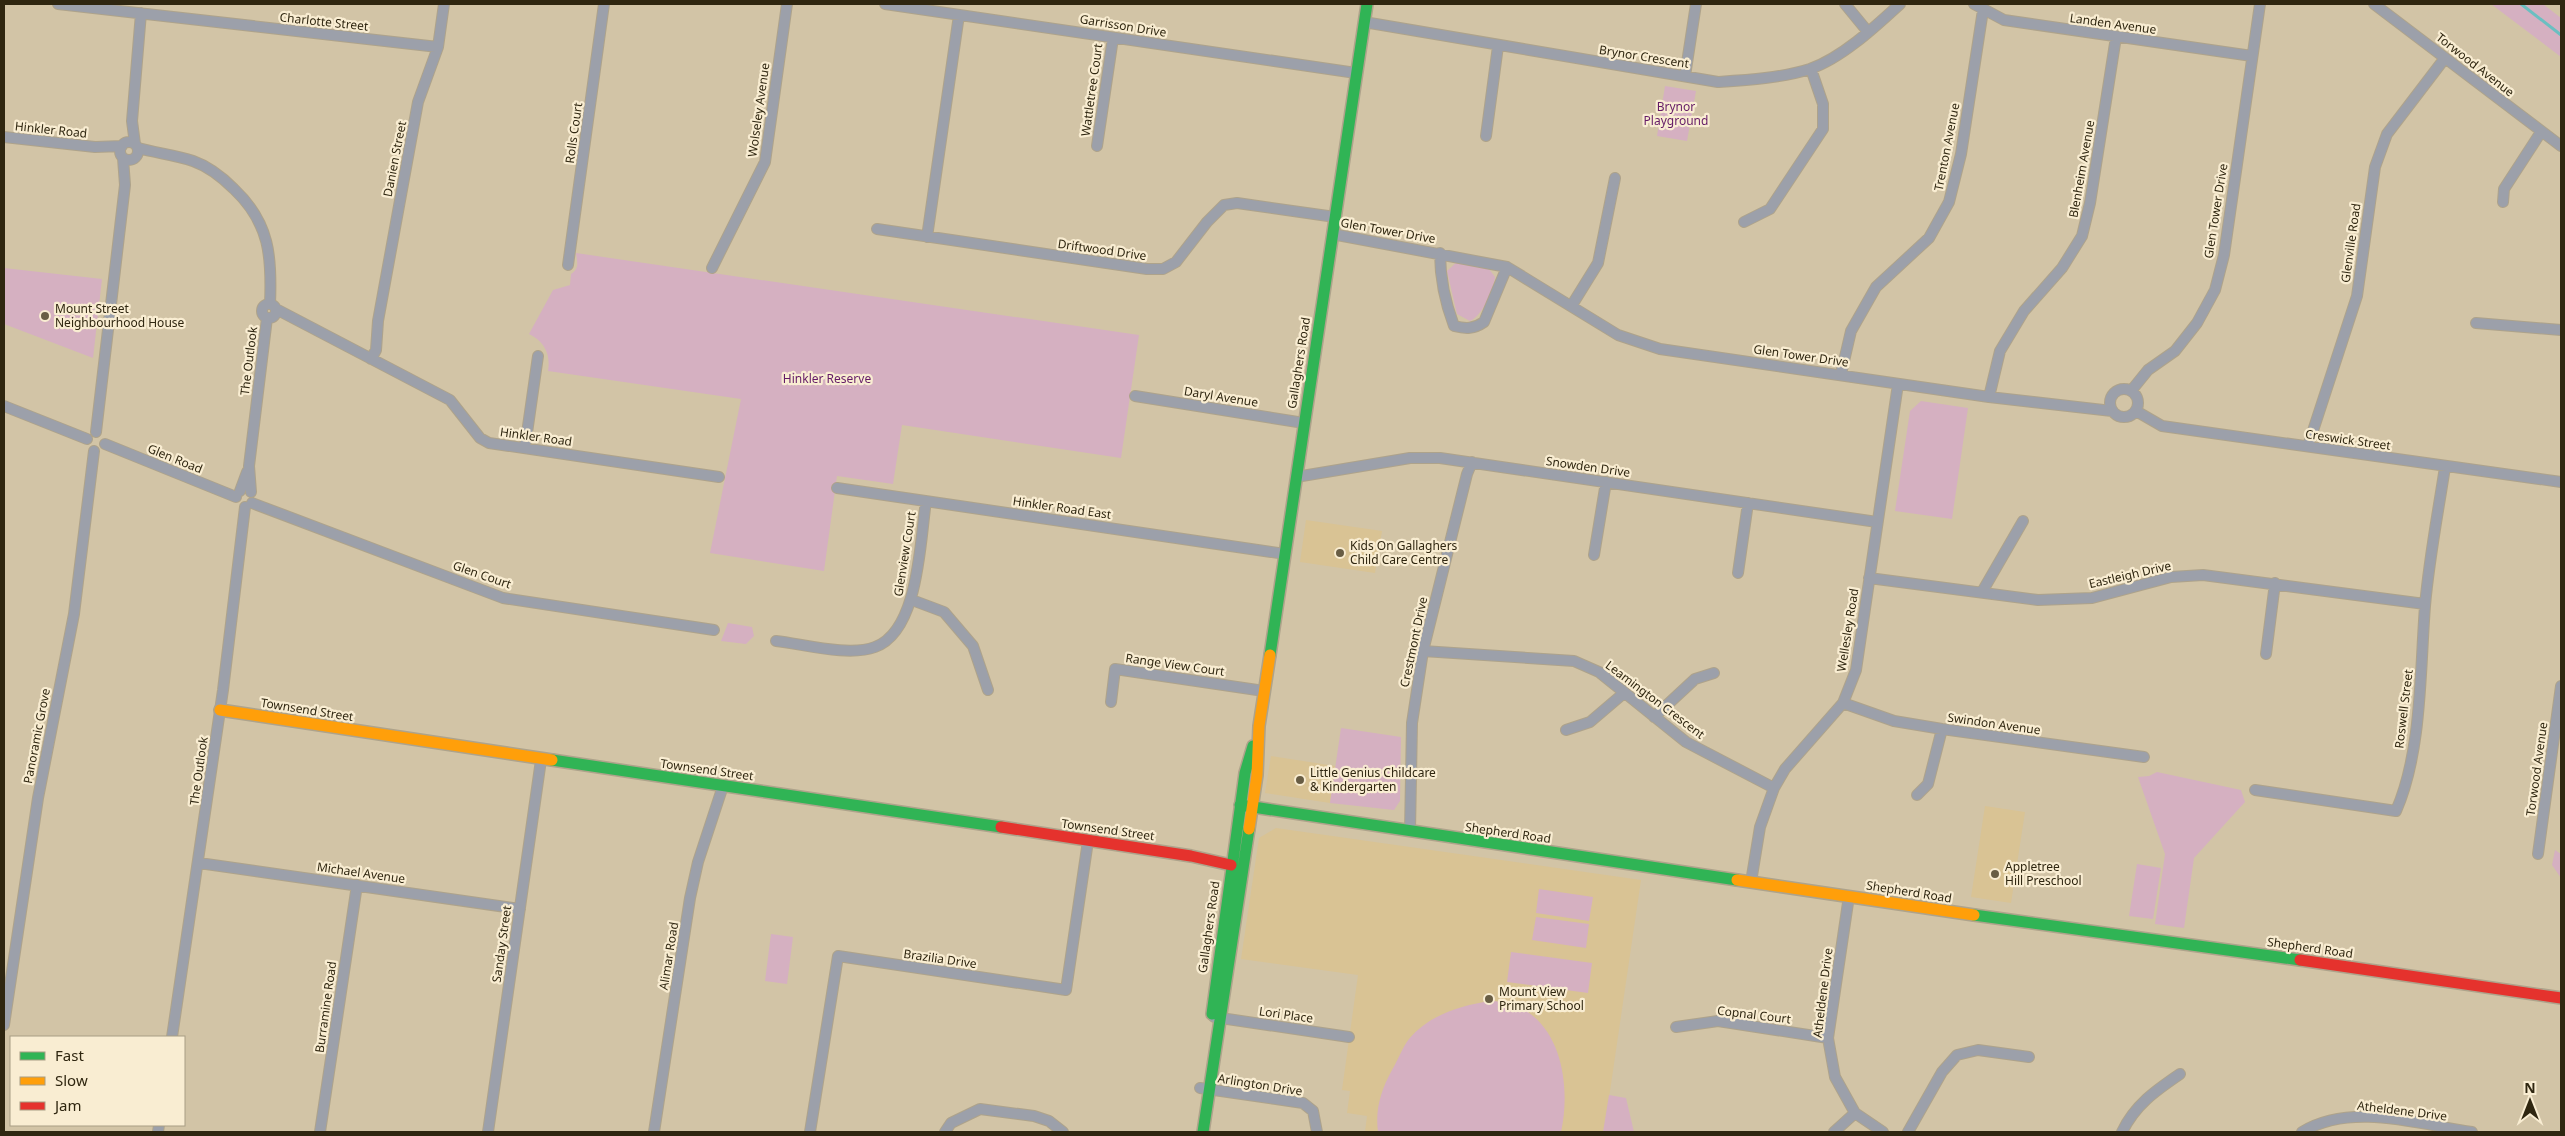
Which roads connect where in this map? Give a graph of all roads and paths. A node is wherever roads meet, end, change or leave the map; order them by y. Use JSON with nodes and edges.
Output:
{"nodes":[{"id":1,"x":58,"y":4,"type":"edge"},
{"id":2,"x":444,"y":4,"type":"edge"},
{"id":3,"x":604,"y":4,"type":"edge"},
{"id":4,"x":787,"y":4,"type":"edge"},
{"id":5,"x":885,"y":4,"type":"edge"},
{"id":6,"x":1366,"y":4,"type":"edge"},
{"id":7,"x":1696,"y":4,"type":"edge"},
{"id":8,"x":1845,"y":4,"type":"edge"},
{"id":9,"x":1900,"y":4,"type":"edge"},
{"id":10,"x":1974,"y":4,"type":"edge"},
{"id":11,"x":2260,"y":4,"type":"edge"},
{"id":12,"x":2374,"y":4,"type":"edge"},
{"id":13,"x":1983,"y":10,"type":"junction"},
{"id":14,"x":142,"y":13,"type":"junction"},
{"id":15,"x":959,"y":15,"type":"junction"},
{"id":16,"x":1364,"y":22,"type":"junction"},
{"id":17,"x":1868,"y":32,"type":"junction"},
{"id":18,"x":2116,"y":37,"type":"junction"},
{"id":19,"x":1113,"y":38,"type":"junction"},
{"id":20,"x":1498,"y":46,"type":"junction"},
{"id":21,"x":438,"y":47,"type":"junction"},
{"id":22,"x":2252,"y":56,"type":"junction"},
{"id":23,"x":2446,"y":58,"type":"junction"},
{"id":24,"x":1811,"y":69,"type":"junction"},
{"id":25,"x":1356,"y":73,"type":"junction"},
{"id":26,"x":1686,"y":76,"type":"junction"},
{"id":27,"x":2541,"y":132,"type":"junction"},
{"id":28,"x":1486,"y":136,"type":"dead end"},
{"id":29,"x":4,"y":137,"type":"edge"},
{"id":30,"x":1097,"y":146,"type":"dead end"},
{"id":31,"x":2561,"y":146,"type":"edge"},
{"id":32,"x":129,"y":151,"type":"junction"},
{"id":33,"x":1615,"y":178,"type":"dead end"},
{"id":34,"x":2503,"y":202,"type":"dead end"},
{"id":35,"x":1335,"y":217,"type":"junction"},
{"id":36,"x":1744,"y":222,"type":"dead end"},
{"id":37,"x":876,"y":229,"type":"dead end"},
{"id":38,"x":1332,"y":234,"type":"junction"},
{"id":39,"x":927,"y":237,"type":"junction"},
{"id":40,"x":1440,"y":253,"type":"junction"},
{"id":41,"x":568,"y":266,"type":"dead end"},
{"id":42,"x":1507,"y":267,"type":"junction"},
{"id":43,"x":712,"y":268,"type":"dead end"},
{"id":44,"x":1572,"y":305,"type":"junction"},
{"id":45,"x":272,"y":312,"type":"junction"},
{"id":46,"x":2476,"y":323,"type":"dead end"},
{"id":47,"x":2561,"y":330,"type":"edge"},
{"id":48,"x":538,"y":356,"type":"dead end"},
{"id":49,"x":368,"y":357,"type":"junction"},
{"id":50,"x":1841,"y":374,"type":"junction"},
{"id":51,"x":1898,"y":384,"type":"junction"},
{"id":52,"x":2131,"y":391,"type":"junction"},
{"id":53,"x":1135,"y":396,"type":"dead end"},
{"id":54,"x":1989,"y":397,"type":"junction"},
{"id":55,"x":4,"y":406,"type":"edge"},
{"id":56,"x":2112,"y":411,"type":"junction"},
{"id":57,"x":2136,"y":411,"type":"junction"},
{"id":58,"x":1304,"y":422,"type":"junction"},
{"id":59,"x":92,"y":436,"type":"junction"},
{"id":60,"x":105,"y":444,"type":"junction"},
{"id":61,"x":2308,"y":446,"type":"junction"},
{"id":62,"x":525,"y":447,"type":"junction"},
{"id":63,"x":94,"y":451,"type":"junction"},
{"id":64,"x":1472,"y":462,"type":"junction"},
{"id":65,"x":2445,"y":467,"type":"junction"},
{"id":66,"x":719,"y":477,"type":"dead end"},
{"id":67,"x":1296,"y":477,"type":"junction"},
{"id":68,"x":1606,"y":482,"type":"junction"},
{"id":69,"x":2561,"y":482,"type":"edge"},
{"id":70,"x":836,"y":488,"type":"dead end"},
{"id":71,"x":245,"y":498,"type":"junction"},
{"id":72,"x":926,"y":501,"type":"junction"},
{"id":73,"x":1748,"y":503,"type":"junction"},
{"id":74,"x":2023,"y":521,"type":"dead end"},
{"id":75,"x":1877,"y":522,"type":"junction"},
{"id":76,"x":1285,"y":554,"type":"junction"},
{"id":77,"x":1594,"y":555,"type":"dead end"},
{"id":78,"x":1738,"y":574,"type":"dead end"},
{"id":79,"x":1869,"y":578,"type":"junction"},
{"id":80,"x":2275,"y":583,"type":"junction"},
{"id":81,"x":1982,"y":592,"type":"junction"},
{"id":82,"x":912,"y":600,"type":"junction"},
{"id":83,"x":2426,"y":604,"type":"junction"},
{"id":84,"x":714,"y":630,"type":"dead end"},
{"id":85,"x":776,"y":640,"type":"dead end"},
{"id":86,"x":1423,"y":651,"type":"junction"},
{"id":87,"x":2266,"y":654,"type":"dead end"},
{"id":88,"x":1714,"y":673,"type":"dead end"},
{"id":89,"x":2561,"y":686,"type":"edge"},
{"id":90,"x":988,"y":690,"type":"dead end"},
{"id":91,"x":1264,"y":691,"type":"junction"},
{"id":92,"x":1624,"y":693,"type":"junction"},
{"id":93,"x":1111,"y":702,"type":"dead end"},
{"id":94,"x":1842,"y":703,"type":"junction"},
{"id":95,"x":220,"y":710,"type":"junction"},
{"id":96,"x":1654,"y":717,"type":"junction"},
{"id":97,"x":1942,"y":729,"type":"junction"},
{"id":98,"x":1566,"y":730,"type":"dead end"},
{"id":99,"x":2144,"y":757,"type":"dead end"},
{"id":100,"x":541,"y":760,"type":"junction"},
{"id":101,"x":1252,"y":764,"type":"junction"},
{"id":102,"x":723,"y":786,"type":"junction"},
{"id":103,"x":1774,"y":788,"type":"junction"},
{"id":104,"x":2255,"y":790,"type":"dead end"},
{"id":105,"x":1916,"y":795,"type":"dead end"},
{"id":106,"x":1240,"y":805,"type":"junction"},
{"id":107,"x":1253,"y":807,"type":"junction"},
{"id":108,"x":1410,"y":831,"type":"junction"},
{"id":109,"x":1088,"y":841,"type":"junction"},
{"id":110,"x":2538,"y":854,"type":"dead end"},
{"id":111,"x":1232,"y":862,"type":"junction"},
{"id":112,"x":199,"y":863,"type":"junction"},
{"id":113,"x":1751,"y":882,"type":"junction"},
{"id":114,"x":357,"y":885,"type":"junction"},
{"id":115,"x":1849,"y":896,"type":"junction"},
{"id":116,"x":520,"y":909,"type":"junction"},
{"id":117,"x":2561,"y":998,"type":"edge"},
{"id":118,"x":1216,"y":1018,"type":"junction"},
{"id":119,"x":4,"y":1026,"type":"edge"},
{"id":120,"x":1676,"y":1027,"type":"dead end"},
{"id":121,"x":172,"y":1036,"type":"edge"},
{"id":122,"x":1350,"y":1037,"type":"dead end"},
{"id":123,"x":1828,"y":1038,"type":"junction"},
{"id":124,"x":2029,"y":1057,"type":"dead end"},
{"id":125,"x":2180,"y":1074,"type":"dead end"},
{"id":126,"x":1205,"y":1089,"type":"junction"},
{"id":127,"x":1855,"y":1113,"type":"junction"},
{"id":128,"x":2413,"y":1128,"type":"edge"},
{"id":129,"x":320,"y":1132,"type":"edge"},
{"id":130,"x":488,"y":1132,"type":"edge"},
{"id":131,"x":654,"y":1132,"type":"edge"},
{"id":132,"x":810,"y":1132,"type":"edge"},
{"id":133,"x":945,"y":1132,"type":"edge"},
{"id":134,"x":1063,"y":1132,"type":"edge"},
{"id":135,"x":1194,"y":1132,"type":"edge"},
{"id":136,"x":1203,"y":1132,"type":"edge"},
{"id":137,"x":1317,"y":1132,"type":"edge"},
{"id":138,"x":1834,"y":1132,"type":"edge"},
{"id":139,"x":1883,"y":1132,"type":"edge"},
{"id":140,"x":1908,"y":1132,"type":"edge"},
{"id":141,"x":2122,"y":1132,"type":"edge"},
{"id":142,"x":2302,"y":1132,"type":"edge"},
{"id":143,"x":2472,"y":1132,"type":"edge"}],
"edges":[{"from":1,"to":14,"type":"street","name":"Charlotte Street"},
{"from":2,"to":21,"type":"street","name":"Danien Street"},
{"from":3,"to":41,"type":"street","name":"Rolls Court"},
{"from":4,"to":43,"type":"street","name":"Wolseley Avenue"},
{"from":5,"to":15,"type":"street","name":"Garrisson Drive"},
{"from":6,"to":16,"type":"street","name":"Gallaghers Road"},
{"from":7,"to":26,"type":"street"},
{"from":8,"to":17,"type":"street"},
{"from":9,"to":17,"type":"street","name":"Brynor Crescent"},
{"from":10,"to":13,"type":"street","name":"Landen Avenue"},
{"from":11,"to":22,"type":"street","name":"Glen Tower Drive"},
{"from":12,"to":23,"type":"street","name":"Torwood Avenue"},
{"from":13,"to":18,"type":"street","name":"Landen Avenue"},
{"from":13,"to":50,"type":"street","name":"Trenton Avenue"},
{"from":14,"to":21,"type":"street","name":"Charlotte Street"},
{"from":14,"to":32,"type":"street"},
{"from":15,"to":19,"type":"street","name":"Garrisson Drive"},
{"from":15,"to":39,"type":"street"},
{"from":16,"to":20,"type":"street","name":"Brynor Crescent"},
{"from":16,"to":25,"type":"street","name":"Gallaghers Road"},
{"from":17,"to":24,"type":"street","name":"Brynor Crescent"},
{"from":18,"to":22,"type":"street","name":"Landen Avenue"},
{"from":18,"to":54,"type":"street","name":"Blenheim Avenue"},
{"from":19,"to":25,"type":"street","name":"Garrisson Drive"},
{"from":19,"to":30,"type":"street","name":"Wattletree Court"},
{"from":20,"to":26,"type":"street","name":"Brynor Crescent"},
{"from":20,"to":28,"type":"street"},
{"from":21,"to":49,"type":"street","name":"Danien Street"},
{"from":22,"to":52,"type":"street","name":"Glen Tower Drive"},
{"from":23,"to":27,"type":"street","name":"Torwood Avenue"},
{"from":23,"to":61,"type":"street","name":"Glenville Road"},
{"from":24,"to":26,"type":"street","name":"Brynor Crescent"},
{"from":24,"to":36,"type":"street"},
{"from":25,"to":35,"type":"street","name":"Gallaghers Road"},
{"from":27,"to":31,"type":"street","name":"Torwood Avenue"},
{"from":27,"to":34,"type":"street"},
{"from":29,"to":32,"type":"street","name":"Hinkler Road"},
{"from":32,"to":45,"type":"street","name":"Hinkler Road"},
{"from":32,"to":59,"type":"street"},
{"from":33,"to":44,"type":"street"},
{"from":35,"to":38,"type":"street","name":"Gallaghers Road"},
{"from":35,"to":39,"type":"street","name":"Driftwood Drive"},
{"from":37,"to":39,"type":"street","name":"Driftwood Drive"},
{"from":38,"to":40,"type":"street","name":"Glen Tower Drive"},
{"from":38,"to":58,"type":"street","name":"Gallaghers Road"},
{"from":40,"to":42,"type":"street","name":"Glen Tower Drive"},
{"from":40,"to":42,"type":"street","name":"Glen Tower Drive"},
{"from":42,"to":44,"type":"street","name":"Glen Tower Drive"},
{"from":44,"to":50,"type":"street","name":"Glen Tower Drive"},
{"from":45,"to":49,"type":"street","name":"Hinkler Road"},
{"from":45,"to":71,"type":"street","name":"The Outlook"},
{"from":46,"to":47,"type":"street"},
{"from":48,"to":62,"type":"street"},
{"from":49,"to":62,"type":"street","name":"Hinkler Road"},
{"from":50,"to":51,"type":"street","name":"Glen Tower Drive"},
{"from":51,"to":54,"type":"street","name":"Glen Tower Drive"},
{"from":51,"to":75,"type":"street","name":"Wellesley Road"},
{"from":52,"to":56,"type":"street"},
{"from":52,"to":57,"type":"street"},
{"from":53,"to":58,"type":"street","name":"Daryl Avenue"},
{"from":54,"to":56,"type":"street","name":"Glen Tower Drive"},
{"from":55,"to":59,"type":"street"},
{"from":56,"to":57,"type":"street"},
{"from":57,"to":61,"type":"street","name":"Creswick Street"},
{"from":58,"to":67,"type":"street","name":"Gallaghers Road"},
{"from":59,"to":60,"type":"street"},
{"from":59,"to":63,"type":"street"},
{"from":60,"to":63,"type":"street"},
{"from":60,"to":71,"type":"street","name":"Glen Road"},
{"from":61,"to":65,"type":"street","name":"Creswick Street"},
{"from":62,"to":66,"type":"street","name":"Hinkler Road"},
{"from":63,"to":119,"type":"street","name":"Panoramic Grove"},
{"from":64,"to":67,"type":"street","name":"Snowden Drive"},
{"from":64,"to":68,"type":"street","name":"Snowden Drive"},
{"from":64,"to":86,"type":"street","name":"Crestmont Drive"},
{"from":65,"to":69,"type":"street","name":"Creswick Street"},
{"from":65,"to":83,"type":"street","name":"Roswell Street"},
{"from":67,"to":76,"type":"street","name":"Gallaghers Road"},
{"from":68,"to":73,"type":"street","name":"Snowden Drive"},
{"from":68,"to":77,"type":"street"},
{"from":70,"to":72,"type":"street","name":"Hinkler Road East"},
{"from":71,"to":84,"type":"street","name":"Glen Court"},
{"from":71,"to":95,"type":"street","name":"The Outlook"},
{"from":72,"to":76,"type":"street","name":"Hinkler Road East"},
{"from":72,"to":82,"type":"street","name":"Glenview Court"},
{"from":73,"to":75,"type":"street","name":"Snowden Drive"},
{"from":73,"to":78,"type":"street"},
{"from":74,"to":81,"type":"street"},
{"from":75,"to":79,"type":"street","name":"Wellesley Road"},
{"from":76,"to":91,"type":"street","name":"Gallaghers Road"},
{"from":79,"to":81,"type":"street","name":"Eastleigh Drive"},
{"from":79,"to":94,"type":"street","name":"Wellesley Road"},
{"from":80,"to":81,"type":"street","name":"Eastleigh Drive"},
{"from":80,"to":83,"type":"street","name":"Eastleigh Drive"},
{"from":80,"to":87,"type":"street"},
{"from":82,"to":85,"type":"street","name":"Glenview Court"},
{"from":82,"to":90,"type":"street"},
{"from":83,"to":104,"type":"street","name":"Roswell Street"},
{"from":86,"to":92,"type":"street","name":"Leamington Crescent"},
{"from":86,"to":108,"type":"street","name":"Crestmont Drive"},
{"from":88,"to":96,"type":"street"},
{"from":89,"to":110,"type":"street","name":"Torwood Avenue"},
{"from":91,"to":93,"type":"street","name":"Range View Court"},
{"from":91,"to":101,"type":"street","name":"Gallaghers Road"},
{"from":92,"to":96,"type":"street","name":"Leamington Crescent"},
{"from":92,"to":98,"type":"street"},
{"from":94,"to":97,"type":"street","name":"Swindon Avenue"},
{"from":94,"to":103,"type":"street","name":"Wellesley Road"},
{"from":95,"to":100,"type":"street","name":"Townsend Street"},
{"from":95,"to":112,"type":"street","name":"The Outlook"},
{"from":96,"to":103,"type":"street","name":"Leamington Crescent"},
{"from":97,"to":99,"type":"street","name":"Swindon Avenue"},
{"from":97,"to":105,"type":"street"},
{"from":100,"to":102,"type":"street","name":"Townsend Street"},
{"from":100,"to":116,"type":"street","name":"Sanday Street"},
{"from":101,"to":106,"type":"street","name":"Gallaghers Road"},
{"from":101,"to":107,"type":"street","name":"Gallaghers Road"},
{"from":102,"to":109,"type":"street","name":"Townsend Street"},
{"from":102,"to":131,"type":"street","name":"Alimar Road"},
{"from":103,"to":113,"type":"street","name":"Wellesley Road"},
{"from":106,"to":107,"type":"street","name":"Shepherd Road"},
{"from":106,"to":111,"type":"street","name":"Gallaghers Road"},
{"from":107,"to":108,"type":"street","name":"Shepherd Road"},
{"from":107,"to":118,"type":"street","name":"Gallaghers Road"},
{"from":108,"to":113,"type":"street","name":"Shepherd Road"},
{"from":109,"to":111,"type":"street","name":"Townsend Street"},
{"from":109,"to":132,"type":"street","name":"Brazilia Drive"},
{"from":111,"to":118,"type":"street","name":"Gallaghers Road"},
{"from":112,"to":114,"type":"street","name":"Michael Avenue"},
{"from":112,"to":121,"type":"street","name":"The Outlook"},
{"from":113,"to":115,"type":"street","name":"Shepherd Road"},
{"from":114,"to":116,"type":"street","name":"Michael Avenue"},
{"from":114,"to":129,"type":"street","name":"Burramine Road"},
{"from":115,"to":117,"type":"street","name":"Shepherd Road"},
{"from":115,"to":123,"type":"street","name":"Atheldene Drive"},
{"from":116,"to":130,"type":"street","name":"Sanday Street"},
{"from":118,"to":122,"type":"street","name":"Lori Place"},
{"from":118,"to":126,"type":"street","name":"Gallaghers Road"},
{"from":120,"to":123,"type":"street","name":"Copnal Court"},
{"from":123,"to":127,"type":"street","name":"Atheldene Drive"},
{"from":124,"to":140,"type":"street"},
{"from":125,"to":141,"type":"street"},
{"from":126,"to":135,"type":"street","name":"Gallaghers Road"},
{"from":126,"to":136,"type":"street","name":"Gallaghers Road"},
{"from":126,"to":137,"type":"street","name":"Arlington Drive"},
{"from":127,"to":138,"type":"street"},
{"from":127,"to":139,"type":"street","name":"Atheldene Drive"},
{"from":128,"to":142,"type":"street","name":"Atheldene Drive"},
{"from":128,"to":143,"type":"street","name":"Atheldene Drive"},
{"from":133,"to":134,"type":"street"}]}
